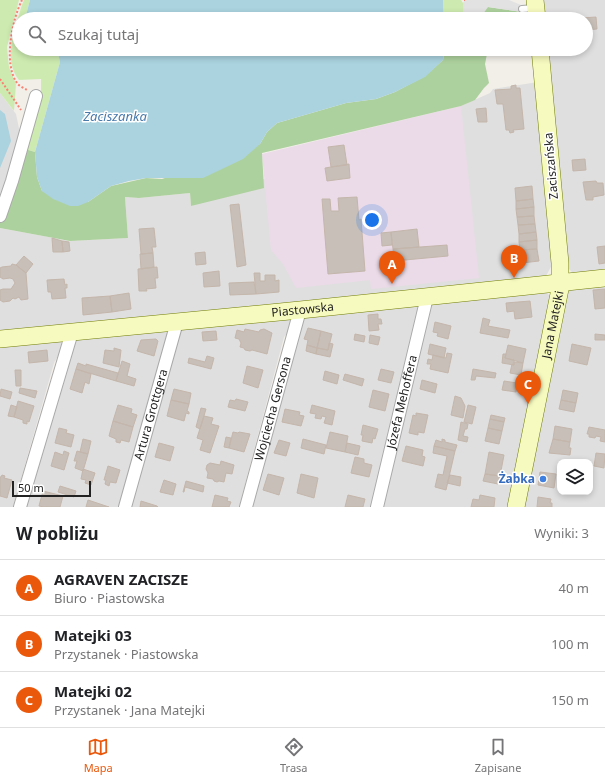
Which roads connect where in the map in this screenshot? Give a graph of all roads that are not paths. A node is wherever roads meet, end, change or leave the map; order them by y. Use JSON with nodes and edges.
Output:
{"nodes":[{"id":1,"x":541,"y":56,"type":"edge"},
{"id":2,"x":36,"y":96,"type":"road end"},
{"id":3,"x":0,"y":216,"type":"edge"},
{"id":4,"x":605,"y":278,"type":"edge"},
{"id":5,"x":559,"y":283,"type":"junction"},
{"id":6,"x":427,"y":297,"type":"junction"},
{"id":7,"x":300,"y":310,"type":"junction"},
{"id":8,"x":176,"y":322,"type":"junction"},
{"id":9,"x":72,"y":332,"type":"junction"},
{"id":10,"x":0,"y":339,"type":"edge"},
{"id":11,"x":20,"y":507,"type":"edge"},
{"id":12,"x":125,"y":507,"type":"edge"},
{"id":13,"x":246,"y":507,"type":"edge"},
{"id":14,"x":377,"y":507,"type":"edge"},
{"id":15,"x":516,"y":507,"type":"edge"}],
"edges":[{"from":1,"to":5,"type":"street","name":"Zaciszańska"},
{"from":2,"to":3,"type":"street"},
{"from":4,"to":5,"type":"street","name":"Piastowska"},
{"from":5,"to":6,"type":"street","name":"Piastowska"},
{"from":5,"to":15,"type":"street","name":"Jana Matejki"},
{"from":6,"to":7,"type":"street","name":"Piastowska"},
{"from":6,"to":14,"type":"street","name":"Józefa Mehoffera"},
{"from":7,"to":8,"type":"street","name":"Piastowska"},
{"from":7,"to":13,"type":"street","name":"Wojciecha Gersona"},
{"from":8,"to":9,"type":"street","name":"Piastowska"},
{"from":8,"to":12,"type":"street","name":"Artura Grottgera"},
{"from":9,"to":10,"type":"street","name":"Piastowska"},
{"from":9,"to":11,"type":"street"}]}
